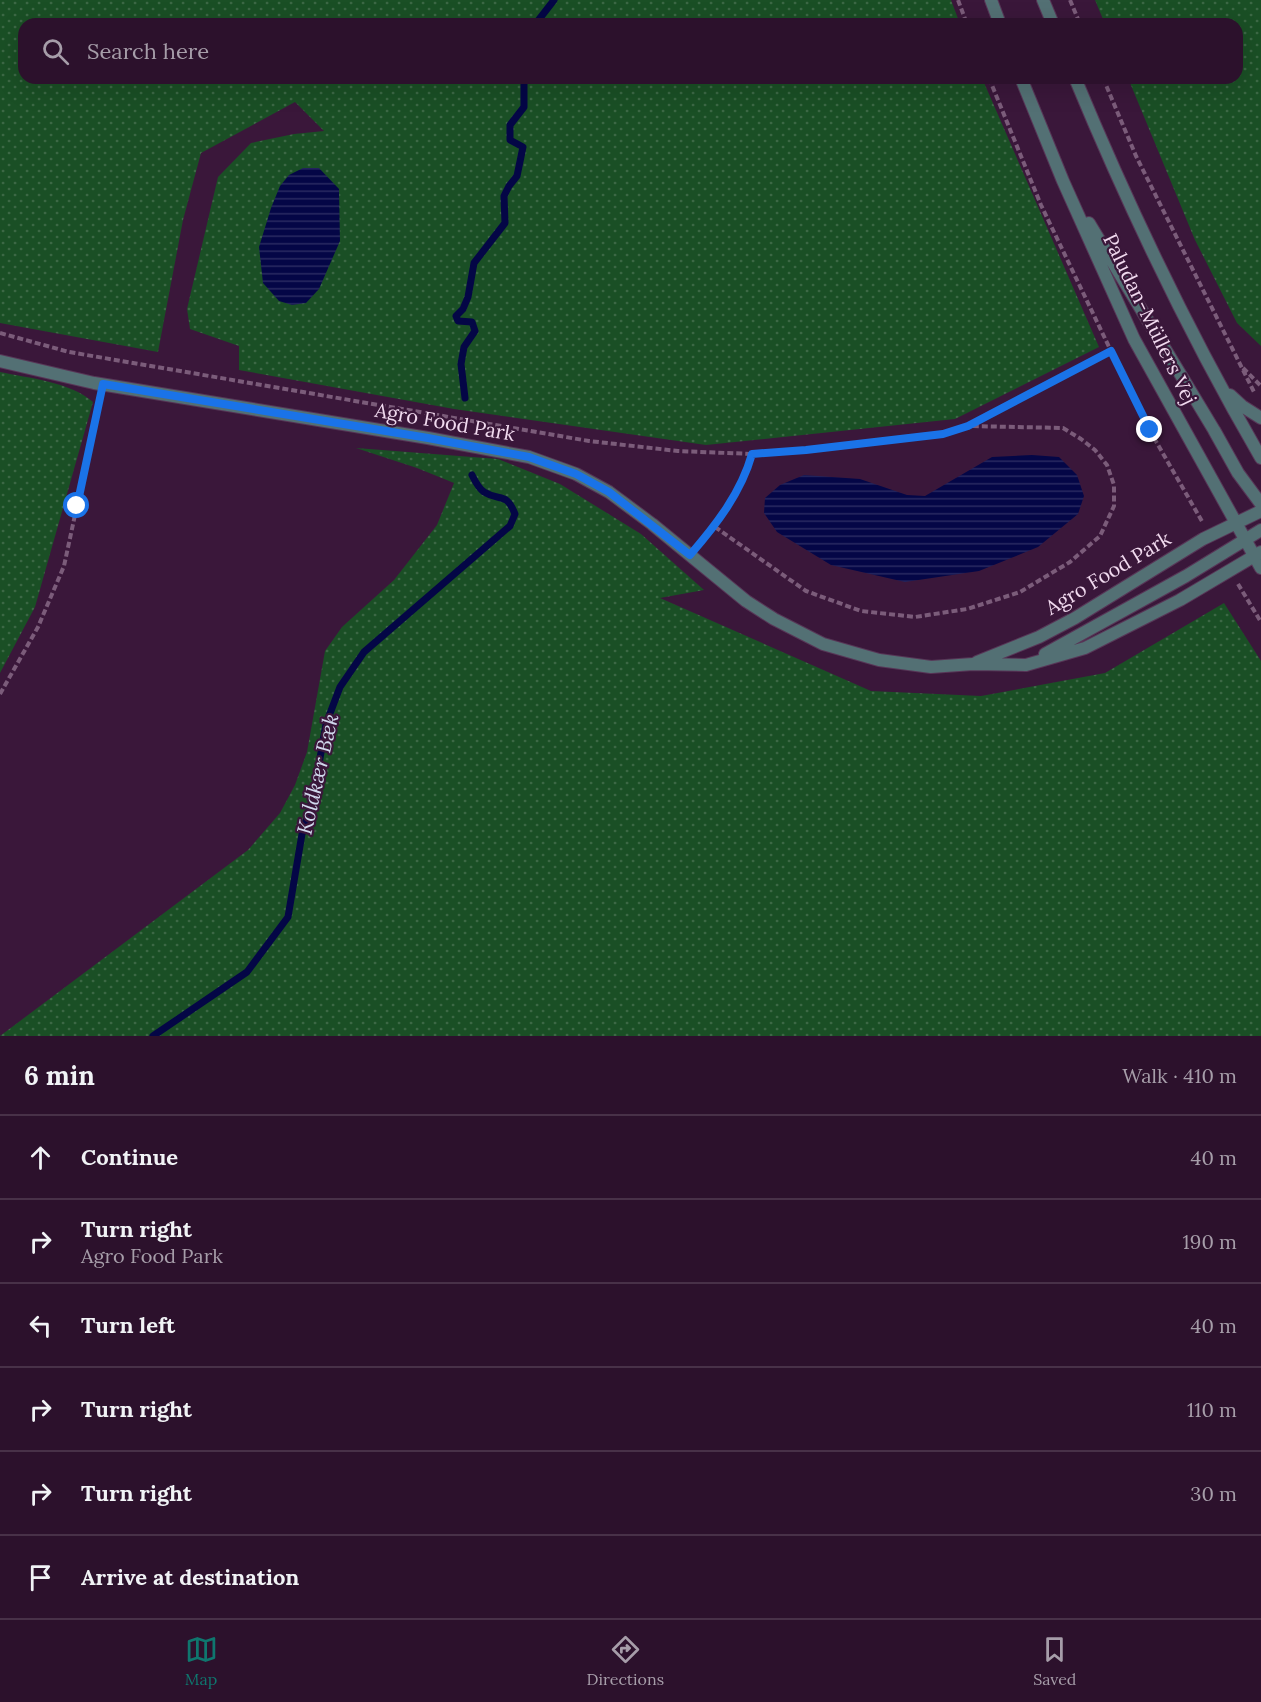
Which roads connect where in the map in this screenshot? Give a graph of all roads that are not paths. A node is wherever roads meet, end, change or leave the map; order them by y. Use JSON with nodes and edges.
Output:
{"nodes":[{"id":1,"x":991,"y":0,"type":"edge"},
{"id":2,"x":1043,"y":0,"type":"edge"},
{"id":3,"x":998,"y":18,"type":"edge"},
{"id":4,"x":1050,"y":18,"type":"edge"},
{"id":5,"x":1023,"y":84,"type":"edge"},
{"id":6,"x":1078,"y":84,"type":"edge"},
{"id":7,"x":1063,"y":181,"type":"junction"},
{"id":8,"x":0,"y":361,"type":"edge"},
{"id":9,"x":1223,"y":388,"type":"junction"},
{"id":10,"x":1261,"y":418,"type":"edge"},
{"id":11,"x":1261,"y":458,"type":"edge"},
{"id":12,"x":1261,"y":504,"type":"edge"},
{"id":13,"x":1261,"y":511,"type":"edge"},
{"id":14,"x":1235,"y":523,"type":"junction"},
{"id":15,"x":1260,"y":531,"type":"edge"},
{"id":16,"x":1245,"y":541,"type":"junction"},
{"id":17,"x":1258,"y":554,"type":"edge"},
{"id":18,"x":1261,"y":568,"type":"edge"},
{"id":19,"x":973,"y":664,"type":"junction"},
{"id":20,"x":1026,"y":665,"type":"junction"}],
"edges":[{"from":1,"to":3,"type":"street"},
{"from":2,"to":4,"type":"street"},
{"from":5,"to":7,"type":"street","name":"Paludan-Müllers Vej"},
{"from":6,"to":9,"type":"street","name":"Paludan-Müllers Vej"},
{"from":7,"to":12,"type":"street"},
{"from":7,"to":14,"type":"street","name":"Paludan-Müllers Vej"},
{"from":8,"to":19,"type":"street","name":"Agro Food Park"},
{"from":9,"to":10,"type":"street"},
{"from":9,"to":11,"type":"street","name":"Paludan-Müllers Vej"},
{"from":13,"to":14,"type":"street","name":"Agro Food Park"},
{"from":14,"to":15,"type":"street"},
{"from":14,"to":16,"type":"street","name":"Paludan-Müllers Vej"},
{"from":14,"to":19,"type":"street","name":"Agro Food Park"},
{"from":15,"to":16,"type":"street"},
{"from":16,"to":17,"type":"street","name":"Paludan-Müllers Vej"},
{"from":16,"to":20,"type":"street"},
{"from":17,"to":18,"type":"street","name":"Paludan-Müllers Vej"},
{"from":17,"to":20,"type":"street","name":"Agro Food Park"},
{"from":19,"to":20,"type":"street","name":"Agro Food Park"}]}
